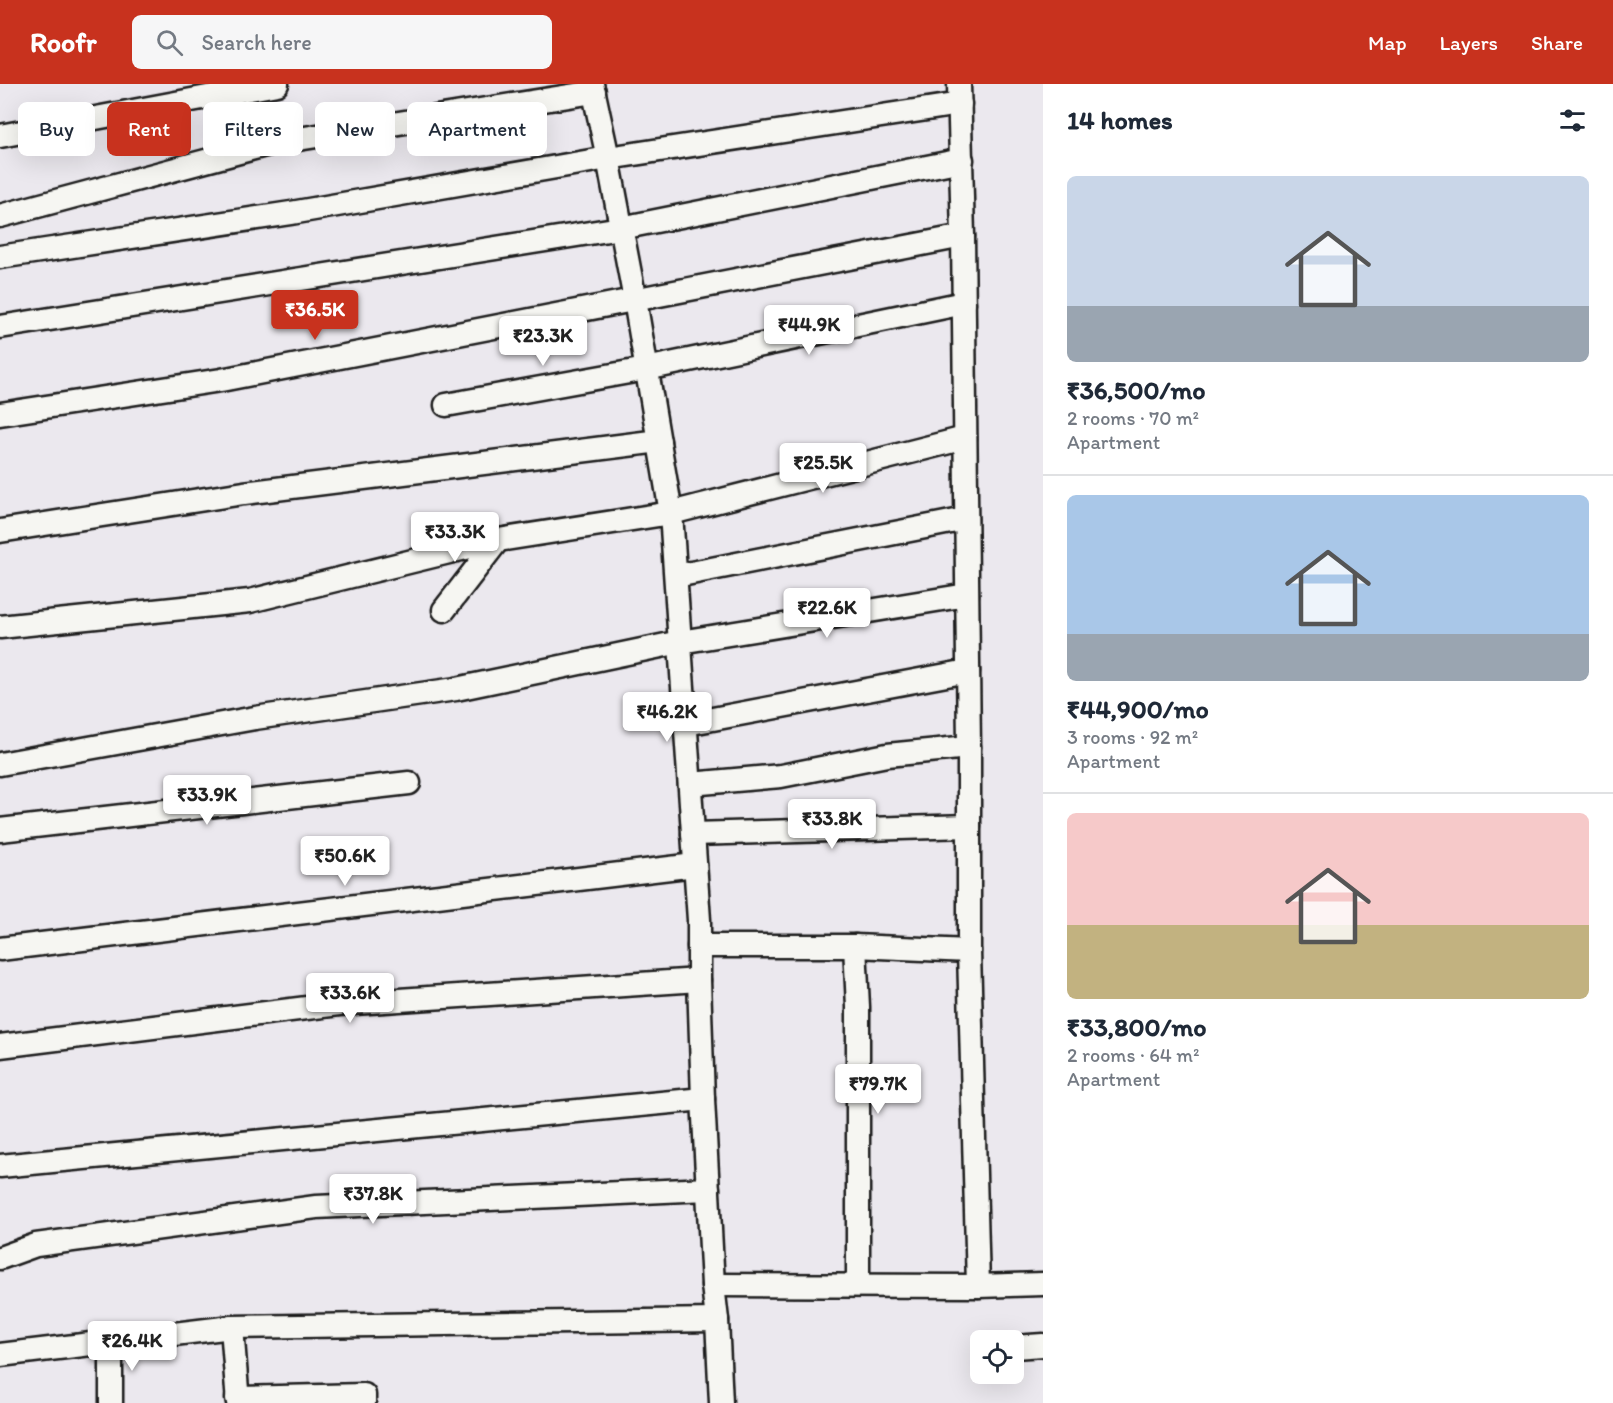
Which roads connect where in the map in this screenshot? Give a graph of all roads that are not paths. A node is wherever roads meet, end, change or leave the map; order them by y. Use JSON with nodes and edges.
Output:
{"nodes":[{"id":1,"x":277,"y":84,"type":"edge"},
{"id":2,"x":593,"y":88,"type":"edge"},
{"id":3,"x":959,"y":94,"type":"edge"},
{"id":4,"x":0,"y":136,"type":"edge"},
{"id":5,"x":608,"y":158,"type":"junction"},
{"id":6,"x":962,"y":160,"type":"junction"},
{"id":7,"x":0,"y":216,"type":"edge"},
{"id":8,"x":621,"y":228,"type":"junction"},
{"id":9,"x":963,"y":236,"type":"junction"},
{"id":10,"x":0,"y":257,"type":"edge"},
{"id":11,"x":635,"y":300,"type":"junction"},
{"id":12,"x":964,"y":303,"type":"junction"},
{"id":13,"x":0,"y":327,"type":"edge"},
{"id":14,"x":646,"y":369,"type":"junction"},
{"id":15,"x":446,"y":405,"type":"dead end"},
{"id":16,"x":0,"y":414,"type":"edge"},
{"id":17,"x":965,"y":438,"type":"junction"},
{"id":18,"x":659,"y":441,"type":"junction"},
{"id":19,"x":671,"y":513,"type":"junction"},
{"id":20,"x":966,"y":519,"type":"junction"},
{"id":21,"x":0,"y":531,"type":"edge"},
{"id":22,"x":498,"y":540,"type":"junction"},
{"id":23,"x":676,"y":576,"type":"junction"},
{"id":24,"x":967,"y":595,"type":"junction"},
{"id":25,"x":444,"y":610,"type":"dead end"},
{"id":26,"x":0,"y":627,"type":"edge"},
{"id":27,"x":680,"y":642,"type":"junction"},
{"id":28,"x":968,"y":671,"type":"junction"},
{"id":29,"x":686,"y":724,"type":"junction"},
{"id":30,"x":969,"y":747,"type":"junction"},
{"id":31,"x":0,"y":764,"type":"edge"},
{"id":32,"x":408,"y":783,"type":"dead end"},
{"id":33,"x":690,"y":784,"type":"junction"},
{"id":34,"x":969,"y":826,"type":"junction"},
{"id":35,"x":0,"y":830,"type":"edge"},
{"id":36,"x":693,"y":834,"type":"junction"},
{"id":37,"x":695,"y":865,"type":"junction"},
{"id":38,"x":699,"y":945,"type":"junction"},
{"id":39,"x":855,"y":946,"type":"junction"},
{"id":40,"x":0,"y":949,"type":"edge"},
{"id":41,"x":969,"y":951,"type":"junction"},
{"id":42,"x":699,"y":980,"type":"junction"},
{"id":43,"x":0,"y":1046,"type":"edge"},
{"id":44,"x":703,"y":1099,"type":"junction"},
{"id":45,"x":0,"y":1166,"type":"edge"},
{"id":46,"x":708,"y":1189,"type":"junction"},
{"id":47,"x":0,"y":1258,"type":"edge"},
{"id":48,"x":1043,"y":1284,"type":"edge"},
{"id":49,"x":713,"y":1285,"type":"junction"},
{"id":50,"x":858,"y":1285,"type":"junction"},
{"id":51,"x":978,"y":1286,"type":"junction"},
{"id":52,"x":717,"y":1320,"type":"junction"},
{"id":53,"x":232,"y":1327,"type":"junction"},
{"id":54,"x":111,"y":1341,"type":"junction"},
{"id":55,"x":1043,"y":1346,"type":"edge"},
{"id":56,"x":1024,"y":1347,"type":"edge"},
{"id":57,"x":0,"y":1355,"type":"edge"},
{"id":58,"x":238,"y":1401,"type":"edge"},
{"id":59,"x":111,"y":1403,"type":"edge"},
{"id":60,"x":364,"y":1403,"type":"edge"},
{"id":61,"x":721,"y":1403,"type":"edge"}],
"edges":[{"from":1,"to":4,"type":"street"},
{"from":2,"to":5,"type":"street"},
{"from":2,"to":7,"type":"street"},
{"from":3,"to":5,"type":"street"},
{"from":3,"to":6,"type":"street"},
{"from":5,"to":8,"type":"street"},
{"from":5,"to":10,"type":"street"},
{"from":6,"to":8,"type":"street"},
{"from":6,"to":9,"type":"street"},
{"from":8,"to":11,"type":"street"},
{"from":8,"to":13,"type":"street"},
{"from":9,"to":11,"type":"street"},
{"from":9,"to":12,"type":"street"},
{"from":11,"to":14,"type":"street"},
{"from":11,"to":16,"type":"street"},
{"from":12,"to":14,"type":"street"},
{"from":12,"to":17,"type":"street"},
{"from":14,"to":15,"type":"street"},
{"from":14,"to":18,"type":"street"},
{"from":17,"to":19,"type":"street"},
{"from":17,"to":20,"type":"street"},
{"from":18,"to":19,"type":"street"},
{"from":18,"to":21,"type":"street"},
{"from":19,"to":22,"type":"street"},
{"from":19,"to":23,"type":"street"},
{"from":20,"to":23,"type":"street"},
{"from":20,"to":24,"type":"street"},
{"from":22,"to":25,"type":"street"},
{"from":22,"to":26,"type":"street"},
{"from":23,"to":27,"type":"street"},
{"from":24,"to":27,"type":"street"},
{"from":24,"to":28,"type":"street"},
{"from":27,"to":29,"type":"street"},
{"from":27,"to":31,"type":"street"},
{"from":28,"to":29,"type":"street"},
{"from":28,"to":30,"type":"street"},
{"from":29,"to":33,"type":"street"},
{"from":30,"to":33,"type":"street"},
{"from":30,"to":34,"type":"street"},
{"from":32,"to":35,"type":"street"},
{"from":33,"to":36,"type":"street"},
{"from":34,"to":36,"type":"street"},
{"from":34,"to":41,"type":"street"},
{"from":36,"to":37,"type":"street"},
{"from":37,"to":38,"type":"street"},
{"from":37,"to":40,"type":"street"},
{"from":38,"to":39,"type":"street"},
{"from":38,"to":42,"type":"street"},
{"from":39,"to":41,"type":"street"},
{"from":39,"to":50,"type":"street"},
{"from":41,"to":51,"type":"street"},
{"from":42,"to":43,"type":"street"},
{"from":42,"to":44,"type":"street"},
{"from":44,"to":45,"type":"street"},
{"from":44,"to":46,"type":"street"},
{"from":46,"to":47,"type":"street"},
{"from":46,"to":49,"type":"street"},
{"from":48,"to":51,"type":"street"},
{"from":49,"to":50,"type":"street"},
{"from":49,"to":52,"type":"street"},
{"from":50,"to":51,"type":"street"},
{"from":52,"to":53,"type":"street"},
{"from":52,"to":61,"type":"street"},
{"from":53,"to":54,"type":"street"},
{"from":53,"to":58,"type":"street"},
{"from":54,"to":57,"type":"street"},
{"from":54,"to":59,"type":"street"},
{"from":55,"to":56,"type":"street"},
{"from":58,"to":60,"type":"street"}]}
